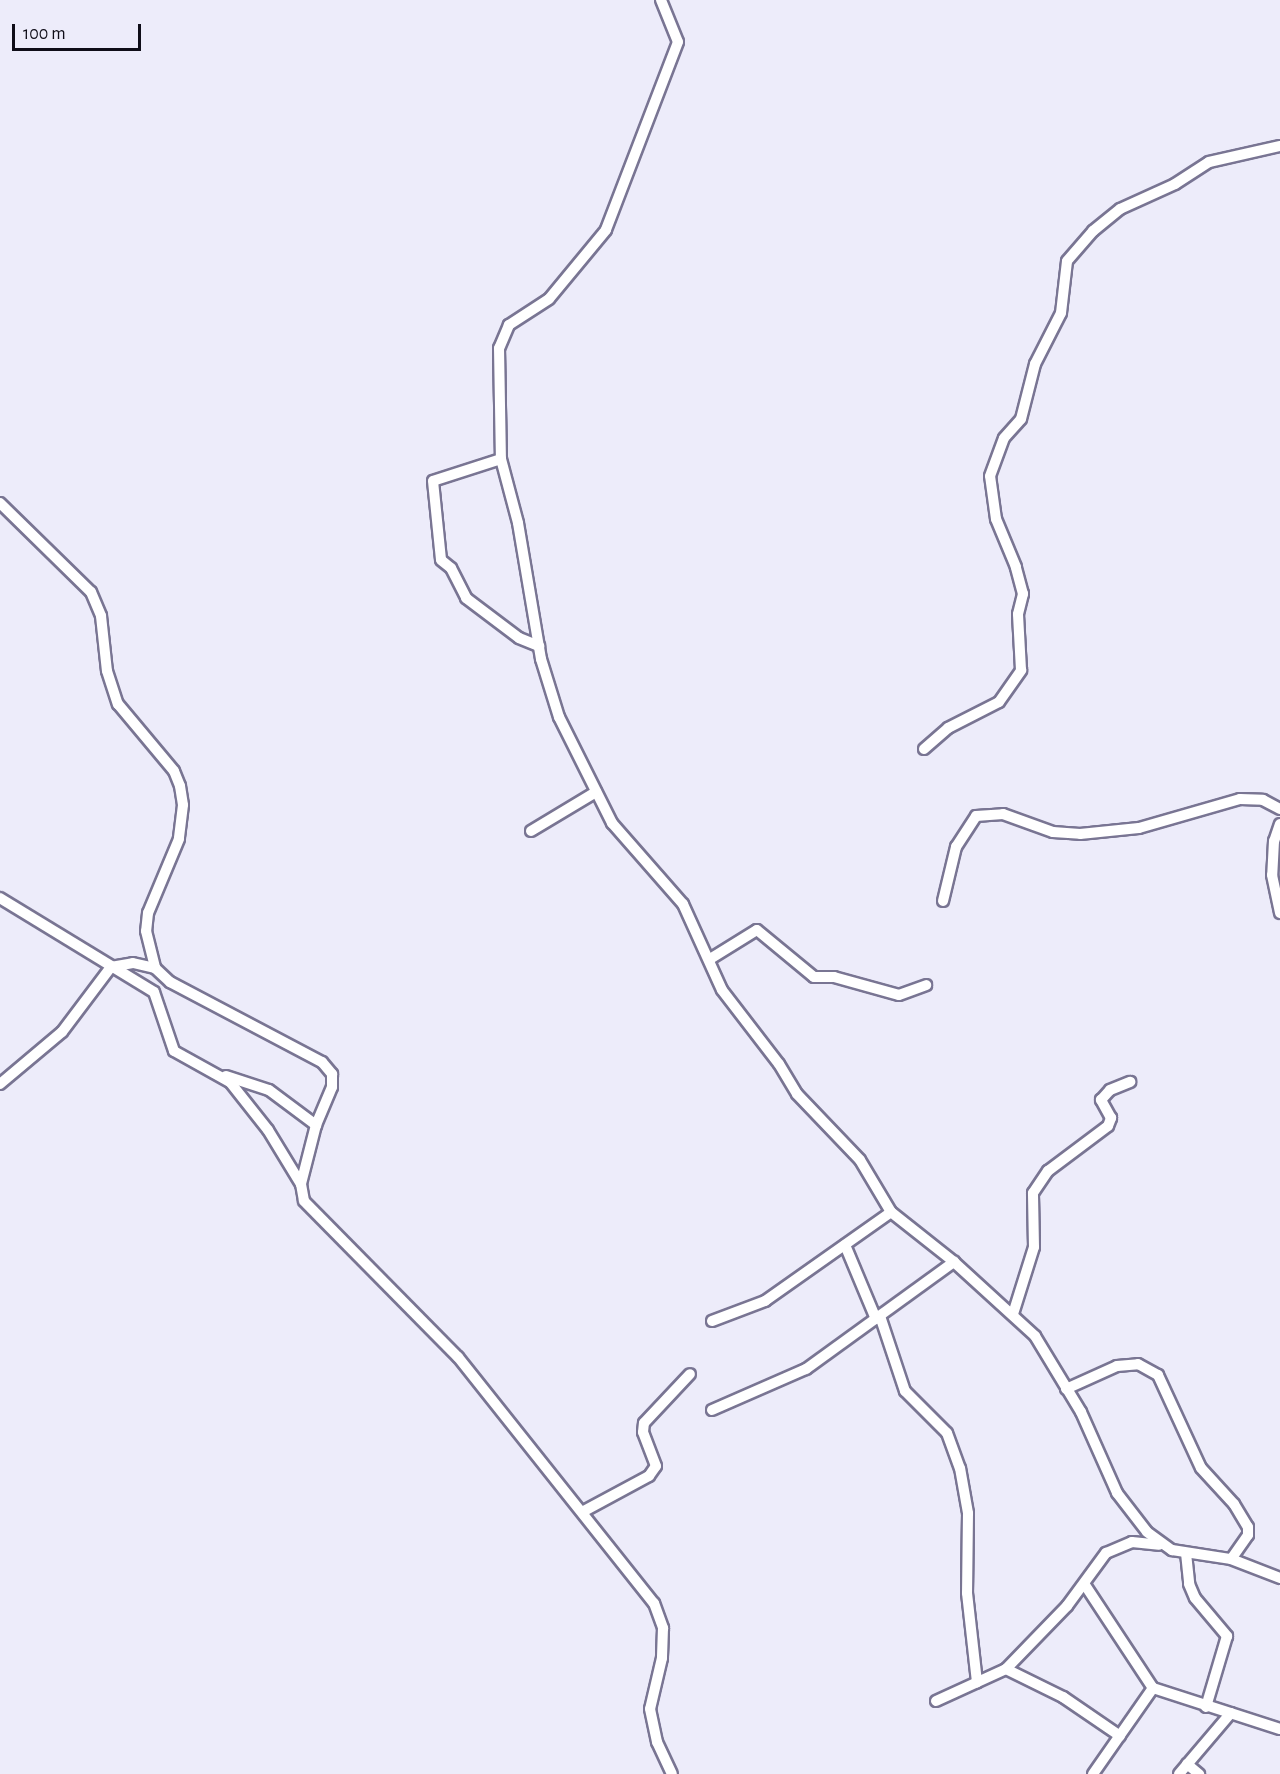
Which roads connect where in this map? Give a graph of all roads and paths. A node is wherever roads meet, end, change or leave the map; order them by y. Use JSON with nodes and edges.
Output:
{"nodes":[{"id":1,"x":661,"y":0,"type":"edge"},
{"id":2,"x":1280,"y":146,"type":"edge"},
{"id":3,"x":501,"y":459,"type":"junction"},
{"id":4,"x":0,"y":503,"type":"edge"},
{"id":5,"x":539,"y":646,"type":"junction"},
{"id":6,"x":924,"y":749,"type":"dead end"},
{"id":7,"x":596,"y":792,"type":"junction"},
{"id":8,"x":1280,"y":809,"type":"edge"},
{"id":9,"x":1280,"y":824,"type":"edge"},
{"id":10,"x":531,"y":831,"type":"dead end"},
{"id":11,"x":0,"y":898,"type":"edge"},
{"id":12,"x":943,"y":901,"type":"dead end"},
{"id":13,"x":1280,"y":913,"type":"edge"},
{"id":14,"x":710,"y":959,"type":"junction"},
{"id":15,"x":111,"y":967,"type":"junction"},
{"id":16,"x":155,"y":968,"type":"junction"},
{"id":17,"x":926,"y":985,"type":"dead end"},
{"id":18,"x":220,"y":1074,"type":"junction"},
{"id":19,"x":1130,"y":1082,"type":"dead end"},
{"id":20,"x":0,"y":1084,"type":"edge"},
{"id":21,"x":316,"y":1125,"type":"junction"},
{"id":22,"x":301,"y":1184,"type":"junction"},
{"id":23,"x":891,"y":1212,"type":"junction"},
{"id":24,"x":845,"y":1245,"type":"junction"},
{"id":25,"x":954,"y":1262,"type":"junction"},
{"id":26,"x":1013,"y":1314,"type":"junction"},
{"id":27,"x":878,"y":1318,"type":"junction"},
{"id":28,"x":712,"y":1321,"type":"dead end"},
{"id":29,"x":690,"y":1374,"type":"dead end"},
{"id":30,"x":1066,"y":1389,"type":"junction"},
{"id":31,"x":712,"y":1410,"type":"dead end"},
{"id":32,"x":584,"y":1511,"type":"junction"},
{"id":33,"x":1159,"y":1545,"type":"junction"},
{"id":34,"x":1186,"y":1553,"type":"junction"},
{"id":35,"x":1232,"y":1559,"type":"junction"},
{"id":36,"x":1280,"y":1578,"type":"edge"},
{"id":37,"x":1085,"y":1585,"type":"junction"},
{"id":38,"x":1006,"y":1669,"type":"junction"},
{"id":39,"x":977,"y":1683,"type":"junction"},
{"id":40,"x":1153,"y":1688,"type":"junction"},
{"id":41,"x":936,"y":1701,"type":"dead end"},
{"id":42,"x":1206,"y":1707,"type":"junction"},
{"id":43,"x":1231,"y":1713,"type":"junction"},
{"id":44,"x":1280,"y":1729,"type":"edge"},
{"id":45,"x":1120,"y":1736,"type":"junction"},
{"id":46,"x":1187,"y":1764,"type":"junction"},
{"id":47,"x":672,"y":1774,"type":"edge"},
{"id":48,"x":1093,"y":1774,"type":"edge"},
{"id":49,"x":1179,"y":1774,"type":"edge"},
{"id":50,"x":1199,"y":1774,"type":"edge"}],
"edges":[{"from":1,"to":3,"type":"street"},
{"from":2,"to":6,"type":"street"},
{"from":3,"to":5,"type":"street"},
{"from":3,"to":5,"type":"street"},
{"from":4,"to":16,"type":"street"},
{"from":5,"to":7,"type":"street"},
{"from":7,"to":10,"type":"street"},
{"from":7,"to":14,"type":"street"},
{"from":8,"to":12,"type":"street"},
{"from":9,"to":13,"type":"street"},
{"from":11,"to":15,"type":"street"},
{"from":14,"to":17,"type":"street"},
{"from":14,"to":23,"type":"street"},
{"from":15,"to":16,"type":"street"},
{"from":15,"to":18,"type":"street"},
{"from":15,"to":20,"type":"street"},
{"from":16,"to":21,"type":"street"},
{"from":18,"to":21,"type":"street"},
{"from":18,"to":22,"type":"street"},
{"from":19,"to":26,"type":"street"},
{"from":21,"to":22,"type":"street"},
{"from":22,"to":32,"type":"street"},
{"from":23,"to":24,"type":"street"},
{"from":23,"to":25,"type":"street"},
{"from":24,"to":27,"type":"street"},
{"from":24,"to":28,"type":"street"},
{"from":25,"to":26,"type":"street"},
{"from":25,"to":27,"type":"street"},
{"from":26,"to":30,"type":"street"},
{"from":27,"to":31,"type":"street"},
{"from":27,"to":39,"type":"street"},
{"from":29,"to":32,"type":"street"},
{"from":30,"to":33,"type":"street"},
{"from":30,"to":35,"type":"street"},
{"from":32,"to":47,"type":"street"},
{"from":33,"to":34,"type":"street"},
{"from":33,"to":37,"type":"street"},
{"from":34,"to":35,"type":"street"},
{"from":34,"to":42,"type":"street"},
{"from":35,"to":36,"type":"street"},
{"from":37,"to":38,"type":"street"},
{"from":37,"to":40,"type":"street"},
{"from":38,"to":39,"type":"street"},
{"from":38,"to":45,"type":"street"},
{"from":39,"to":41,"type":"street"},
{"from":40,"to":42,"type":"street"},
{"from":40,"to":45,"type":"street"},
{"from":42,"to":43,"type":"street"},
{"from":43,"to":44,"type":"street"},
{"from":43,"to":46,"type":"street"},
{"from":45,"to":48,"type":"street"},
{"from":46,"to":49,"type":"street"},
{"from":46,"to":50,"type":"street"}]}
